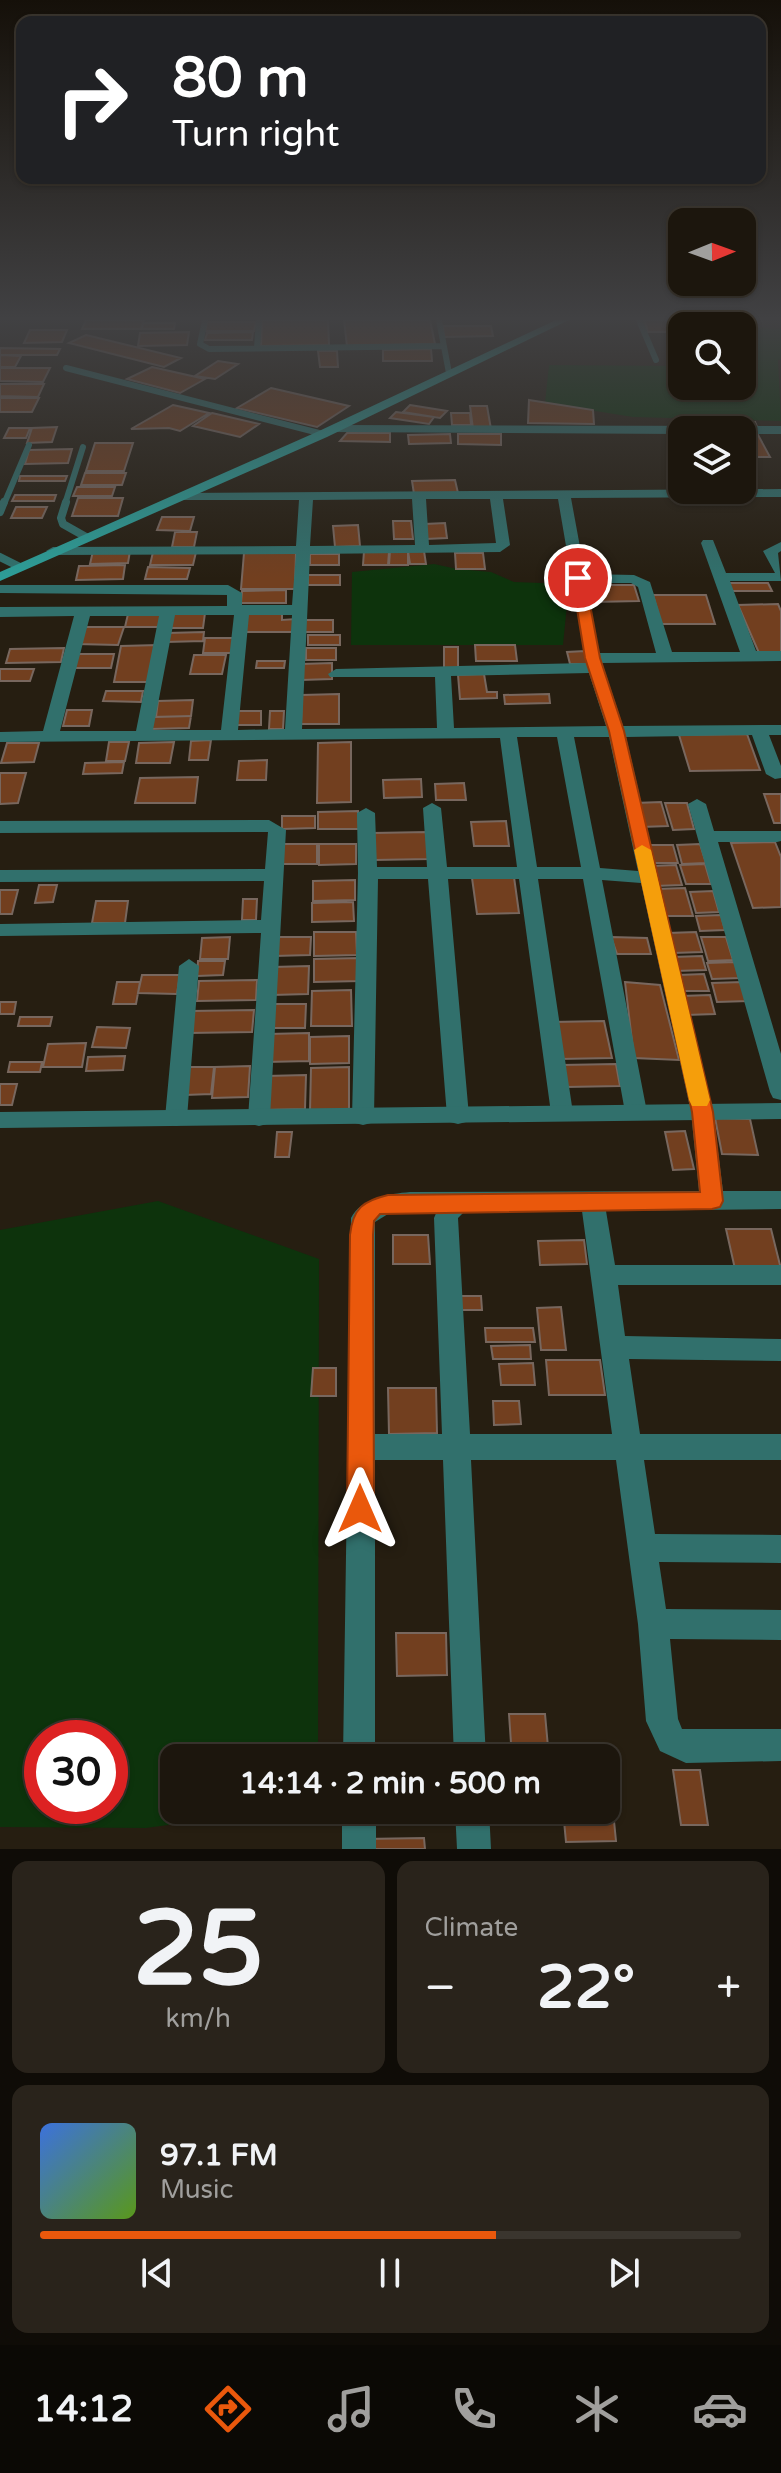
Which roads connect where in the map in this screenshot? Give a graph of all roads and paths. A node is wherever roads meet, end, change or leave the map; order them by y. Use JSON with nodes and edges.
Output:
{"nodes":[{"id":1,"x":223,"y":406,"type":"edge"},
{"id":2,"x":381,"y":406,"type":"edge"},
{"id":3,"x":781,"y":430,"type":"edge"},
{"id":4,"x":329,"y":432,"type":"junction"},
{"id":5,"x":29,"y":445,"type":"dead end"},
{"id":6,"x":83,"y":447,"type":"dead end"},
{"id":7,"x":781,"y":493,"type":"edge"},
{"id":8,"x":496,"y":494,"type":"junction"},
{"id":9,"x":419,"y":495,"type":"junction"},
{"id":10,"x":564,"y":495,"type":"junction"},
{"id":11,"x":306,"y":496,"type":"junction"},
{"id":12,"x":182,"y":497,"type":"junction"},
{"id":13,"x":0,"y":512,"type":"edge"},
{"id":14,"x":86,"y":537,"type":"junction"},
{"id":15,"x":708,"y":543,"type":"dead end"},
{"id":16,"x":781,"y":546,"type":"edge"},
{"id":17,"x":422,"y":548,"type":"junction"},
{"id":18,"x":303,"y":549,"type":"junction"},
{"id":19,"x":53,"y":551,"type":"junction"},
{"id":20,"x":0,"y":557,"type":"edge"},
{"id":21,"x":20,"y":567,"type":"junction"},
{"id":22,"x":781,"y":574,"type":"edge"},
{"id":23,"x":0,"y":577,"type":"edge"},
{"id":24,"x":721,"y":577,"type":"junction"},
{"id":25,"x":578,"y":578,"type":"junction"},
{"id":26,"x":0,"y":589,"type":"edge"},
{"id":27,"x":238,"y":610,"type":"junction"},
{"id":28,"x":300,"y":610,"type":"junction"},
{"id":29,"x":168,"y":611,"type":"junction"},
{"id":30,"x":83,"y":612,"type":"junction"},
{"id":31,"x":1,"y":616,"type":"edge"},
{"id":32,"x":750,"y":656,"type":"junction"},
{"id":33,"x":665,"y":657,"type":"junction"},
{"id":34,"x":780,"y":658,"type":"edge"},
{"id":35,"x":594,"y":663,"type":"junction"},
{"id":36,"x":443,"y":671,"type":"junction"},
{"id":37,"x":336,"y":674,"type":"dead end"},
{"id":38,"x":759,"y":730,"type":"junction"},
{"id":39,"x":781,"y":730,"type":"edge"},
{"id":40,"x":616,"y":731,"type":"junction"},
{"id":41,"x":565,"y":732,"type":"junction"},
{"id":42,"x":446,"y":733,"type":"junction"},
{"id":43,"x":508,"y":733,"type":"junction"},
{"id":44,"x":293,"y":734,"type":"junction"},
{"id":45,"x":229,"y":735,"type":"junction"},
{"id":46,"x":143,"y":736,"type":"junction"},
{"id":47,"x":0,"y":737,"type":"edge"},
{"id":48,"x":50,"y":737,"type":"junction"},
{"id":49,"x":775,"y":774,"type":"dead end"},
{"id":50,"x":697,"y":804,"type":"dead end"},
{"id":51,"x":432,"y":808,"type":"dead end"},
{"id":52,"x":366,"y":813,"type":"dead end"},
{"id":53,"x":0,"y":827,"type":"edge"},
{"id":54,"x":707,"y":837,"type":"junction"},
{"id":55,"x":780,"y":837,"type":"edge"},
{"id":56,"x":528,"y":872,"type":"junction"},
{"id":57,"x":368,"y":873,"type":"junction"},
{"id":58,"x":438,"y":873,"type":"junction"},
{"id":59,"x":591,"y":873,"type":"junction"},
{"id":60,"x":276,"y":875,"type":"junction"},
{"id":61,"x":0,"y":876,"type":"edge"},
{"id":62,"x":648,"y":878,"type":"junction"},
{"id":63,"x":273,"y":926,"type":"junction"},
{"id":64,"x":0,"y":930,"type":"edge"},
{"id":65,"x":189,"y":966,"type":"dead end"},
{"id":66,"x":781,"y":1092,"type":"edge"},
{"id":67,"x":781,"y":1111,"type":"edge"},
{"id":68,"x":636,"y":1112,"type":"junction"},
{"id":69,"x":702,"y":1112,"type":"junction"},
{"id":70,"x":562,"y":1113,"type":"junction"},
{"id":71,"x":458,"y":1116,"type":"junction"},
{"id":72,"x":363,"y":1117,"type":"junction"},
{"id":73,"x":176,"y":1118,"type":"junction"},
{"id":74,"x":259,"y":1118,"type":"junction"},
{"id":75,"x":0,"y":1120,"type":"edge"},
{"id":76,"x":781,"y":1200,"type":"edge"},
{"id":77,"x":712,"y":1201,"type":"junction"},
{"id":78,"x":462,"y":1202,"type":"junction"},
{"id":79,"x":593,"y":1202,"type":"junction"},
{"id":80,"x":603,"y":1275,"type":"junction"},
{"id":81,"x":781,"y":1275,"type":"edge"},
{"id":82,"x":613,"y":1347,"type":"junction"},
{"id":83,"x":781,"y":1350,"type":"edge"},
{"id":84,"x":626,"y":1446,"type":"junction"},
{"id":85,"x":361,"y":1447,"type":"junction"},
{"id":86,"x":457,"y":1447,"type":"junction"},
{"id":87,"x":781,"y":1447,"type":"edge"},
{"id":88,"x":641,"y":1548,"type":"junction"},
{"id":89,"x":781,"y":1549,"type":"edge"},
{"id":90,"x":653,"y":1624,"type":"junction"},
{"id":91,"x":781,"y":1625,"type":"edge"},
{"id":92,"x":359,"y":1744,"type":"edge"},
{"id":93,"x":469,"y":1744,"type":"edge"},
{"id":94,"x":781,"y":1745,"type":"edge"},
{"id":95,"x":359,"y":1824,"type":"edge"},
{"id":96,"x":473,"y":1824,"type":"edge"},
{"id":97,"x":359,"y":1849,"type":"edge"},
{"id":98,"x":474,"y":1849,"type":"edge"}],
"edges":[{"from":1,"to":4,"type":"lane"},
{"from":2,"to":4,"type":"main road"},
{"from":3,"to":4,"type":"street"},
{"from":4,"to":12,"type":"main road"},
{"from":5,"to":13,"type":"lane"},
{"from":6,"to":14,"type":"lane"},
{"from":7,"to":10,"type":"street"},
{"from":8,"to":9,"type":"street"},
{"from":8,"to":10,"type":"street"},
{"from":8,"to":17,"type":"street"},
{"from":9,"to":11,"type":"street"},
{"from":9,"to":17,"type":"street"},
{"from":10,"to":25,"type":"street"},
{"from":11,"to":12,"type":"street"},
{"from":11,"to":18,"type":"street"},
{"from":12,"to":14,"type":"main road"},
{"from":14,"to":19,"type":"main road"},
{"from":15,"to":24,"type":"street"},
{"from":16,"to":22,"type":"street"},
{"from":17,"to":18,"type":"street"},
{"from":18,"to":19,"type":"street"},
{"from":18,"to":28,"type":"street"},
{"from":19,"to":21,"type":"main road"},
{"from":20,"to":21,"type":"lane"},
{"from":21,"to":23,"type":"main road"},
{"from":22,"to":24,"type":"street"},
{"from":24,"to":32,"type":"street"},
{"from":25,"to":33,"type":"street"},
{"from":25,"to":35,"type":"street"},
{"from":26,"to":27,"type":"street"},
{"from":27,"to":28,"type":"street"},
{"from":27,"to":29,"type":"street"},
{"from":27,"to":45,"type":"street"},
{"from":28,"to":44,"type":"street"},
{"from":29,"to":30,"type":"street"},
{"from":29,"to":46,"type":"street"},
{"from":30,"to":31,"type":"street"},
{"from":30,"to":48,"type":"street"},
{"from":32,"to":33,"type":"street"},
{"from":32,"to":34,"type":"street"},
{"from":33,"to":35,"type":"street"},
{"from":35,"to":36,"type":"street"},
{"from":35,"to":40,"type":"street"},
{"from":36,"to":37,"type":"street"},
{"from":36,"to":42,"type":"street"},
{"from":38,"to":39,"type":"street"},
{"from":38,"to":40,"type":"street"},
{"from":38,"to":49,"type":"street"},
{"from":40,"to":41,"type":"street"},
{"from":40,"to":62,"type":"street"},
{"from":41,"to":43,"type":"street"},
{"from":41,"to":59,"type":"street"},
{"from":42,"to":43,"type":"street"},
{"from":42,"to":44,"type":"street"},
{"from":43,"to":56,"type":"street"},
{"from":44,"to":45,"type":"street"},
{"from":45,"to":46,"type":"street"},
{"from":46,"to":48,"type":"street"},
{"from":47,"to":48,"type":"street"},
{"from":50,"to":54,"type":"street"},
{"from":51,"to":58,"type":"street"},
{"from":52,"to":57,"type":"street"},
{"from":53,"to":60,"type":"street"},
{"from":54,"to":55,"type":"street"},
{"from":54,"to":66,"type":"street"},
{"from":56,"to":58,"type":"street"},
{"from":56,"to":59,"type":"street"},
{"from":56,"to":70,"type":"street"},
{"from":57,"to":58,"type":"street"},
{"from":57,"to":72,"type":"street"},
{"from":58,"to":71,"type":"street"},
{"from":59,"to":62,"type":"street"},
{"from":59,"to":68,"type":"street"},
{"from":60,"to":61,"type":"street"},
{"from":60,"to":63,"type":"street"},
{"from":62,"to":69,"type":"street"},
{"from":63,"to":64,"type":"street"},
{"from":63,"to":74,"type":"street"},
{"from":65,"to":73,"type":"street"},
{"from":67,"to":69,"type":"street"},
{"from":68,"to":69,"type":"street"},
{"from":68,"to":70,"type":"street"},
{"from":69,"to":77,"type":"street"},
{"from":70,"to":71,"type":"street"},
{"from":71,"to":72,"type":"street"},
{"from":72,"to":74,"type":"street"},
{"from":73,"to":74,"type":"street"},
{"from":73,"to":75,"type":"street"},
{"from":76,"to":77,"type":"street"},
{"from":77,"to":79,"type":"street"},
{"from":78,"to":79,"type":"street"},
{"from":78,"to":85,"type":"street"},
{"from":78,"to":86,"type":"street"},
{"from":79,"to":80,"type":"street"},
{"from":80,"to":81,"type":"street"},
{"from":80,"to":82,"type":"street"},
{"from":82,"to":83,"type":"street"},
{"from":82,"to":84,"type":"street"},
{"from":84,"to":86,"type":"street"},
{"from":84,"to":87,"type":"street"},
{"from":84,"to":88,"type":"street"},
{"from":85,"to":86,"type":"street"},
{"from":85,"to":92,"type":"street"},
{"from":86,"to":93,"type":"street"},
{"from":88,"to":89,"type":"street"},
{"from":88,"to":90,"type":"street"},
{"from":90,"to":91,"type":"street"},
{"from":90,"to":94,"type":"street"},
{"from":95,"to":97,"type":"street"},
{"from":96,"to":98,"type":"street"}]}
